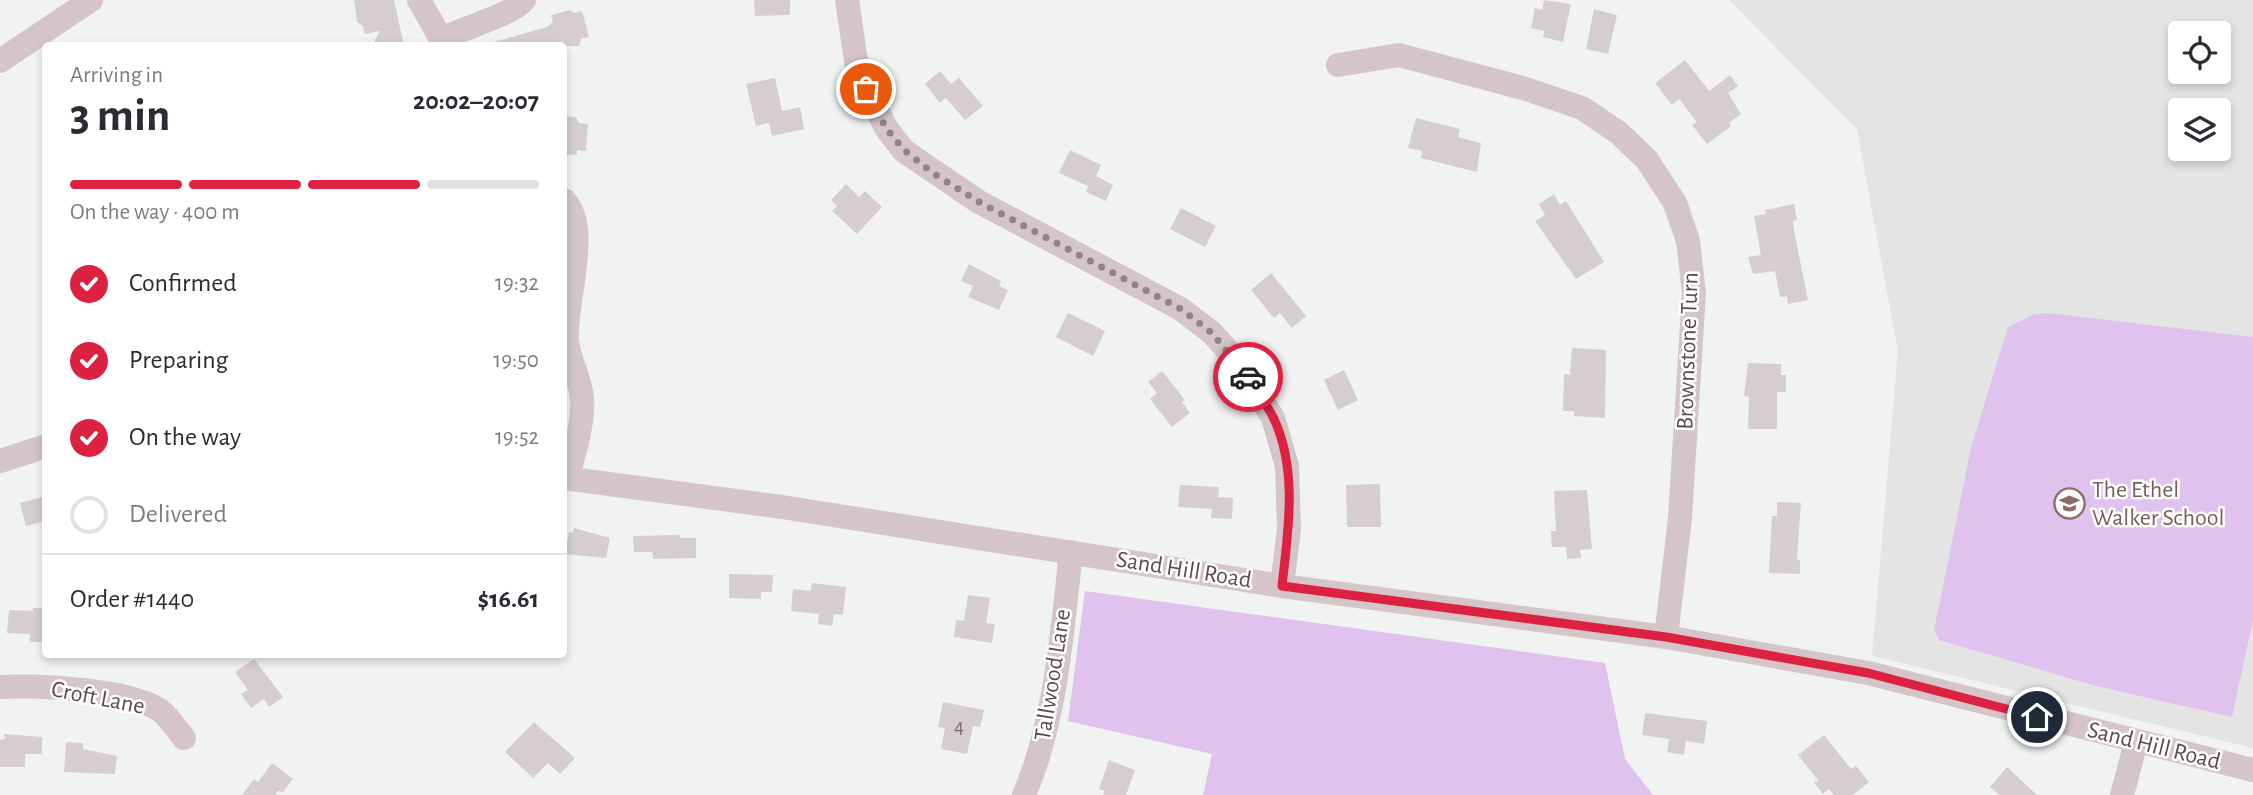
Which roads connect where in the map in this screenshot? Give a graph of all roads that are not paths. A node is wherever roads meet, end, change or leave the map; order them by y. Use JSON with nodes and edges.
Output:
{"nodes":[{"id":1,"x":91,"y":0,"type":"edge"},
{"id":2,"x":419,"y":0,"type":"edge"},
{"id":3,"x":524,"y":0,"type":"edge"},
{"id":4,"x":847,"y":0,"type":"edge"},
{"id":5,"x":443,"y":42,"type":"edge"},
{"id":6,"x":0,"y":61,"type":"edge"},
{"id":7,"x":1338,"y":65,"type":"dead end"},
{"id":8,"x":567,"y":205,"type":"edge"},
{"id":9,"x":567,"y":320,"type":"edge"},
{"id":10,"x":567,"y":320,"type":"edge"},
{"id":11,"x":567,"y":344,"type":"edge"},
{"id":12,"x":567,"y":344,"type":"edge"},
{"id":13,"x":42,"y":447,"type":"edge"},
{"id":14,"x":0,"y":461,"type":"edge"},
{"id":15,"x":567,"y":473,"type":"edge"},
{"id":16,"x":567,"y":478,"type":"edge"},
{"id":17,"x":1071,"y":552,"type":"junction"},
{"id":18,"x":1282,"y":586,"type":"junction"},
{"id":19,"x":1666,"y":637,"type":"junction"},
{"id":20,"x":0,"y":687,"type":"edge"},
{"id":21,"x":184,"y":738,"type":"dead end"},
{"id":22,"x":2136,"y":742,"type":"junction"},
{"id":23,"x":2253,"y":770,"type":"edge"},
{"id":24,"x":1024,"y":795,"type":"edge"},
{"id":25,"x":2122,"y":795,"type":"edge"}],
"edges":[{"from":1,"to":6,"type":"street"},
{"from":2,"to":5,"type":"street"},
{"from":3,"to":5,"type":"street"},
{"from":4,"to":18,"type":"street"},
{"from":7,"to":19,"type":"street","name":"Brownstone Turn"},
{"from":8,"to":10,"type":"street"},
{"from":9,"to":12,"type":"street"},
{"from":11,"to":15,"type":"street"},
{"from":13,"to":14,"type":"street"},
{"from":16,"to":17,"type":"street","name":"Sand Hill Road"},
{"from":17,"to":18,"type":"street","name":"Sand Hill Road"},
{"from":17,"to":24,"type":"street","name":"Tallwood Lane"},
{"from":18,"to":19,"type":"street","name":"Sand Hill Road"},
{"from":19,"to":22,"type":"street","name":"Sand Hill Road"},
{"from":20,"to":21,"type":"street","name":"Croft Lane"},
{"from":22,"to":23,"type":"street","name":"Sand Hill Road"},
{"from":22,"to":25,"type":"street"}]}
